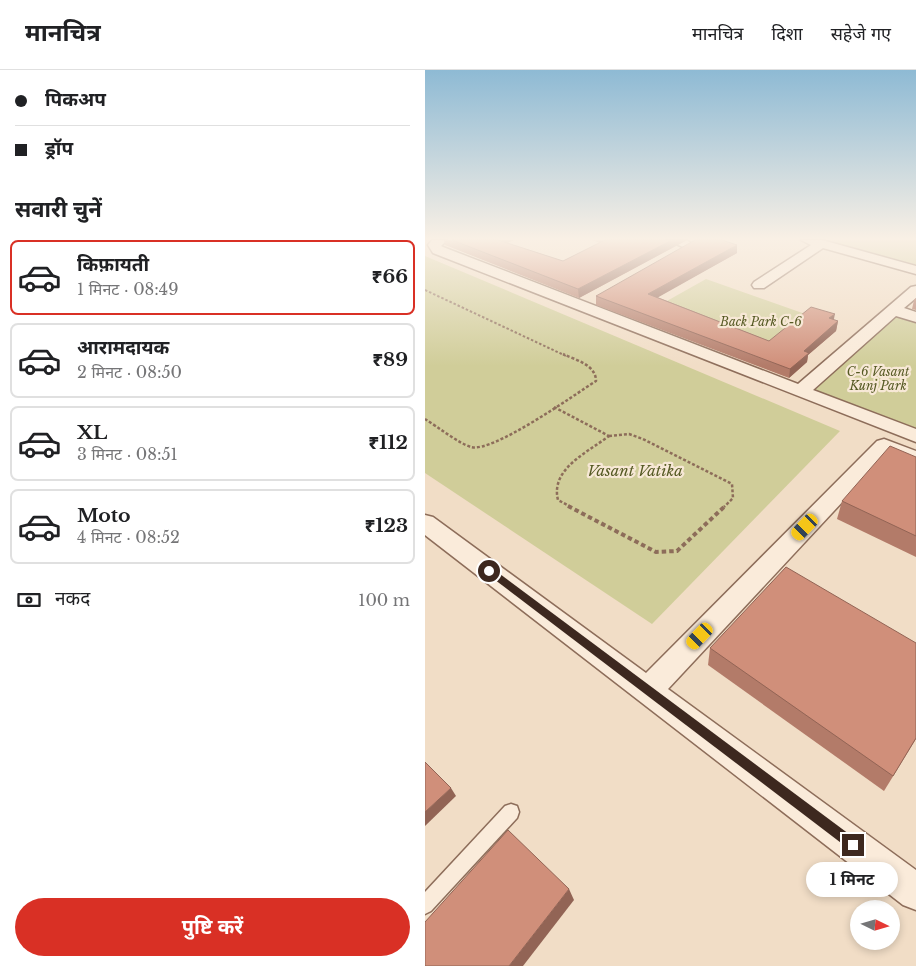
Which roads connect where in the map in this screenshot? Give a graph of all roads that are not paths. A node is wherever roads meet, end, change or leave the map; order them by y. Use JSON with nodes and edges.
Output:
{"nodes":[{"id":1,"x":520,"y":282,"type":"edge"},
{"id":2,"x":762,"y":282,"type":"edge"},
{"id":3,"x":759,"y":284,"type":"dead end"},
{"id":4,"x":916,"y":290,"type":"edge"},
{"id":5,"x":597,"y":296,"type":"edge"},
{"id":6,"x":580,"y":305,"type":"junction"},
{"id":7,"x":893,"y":310,"type":"junction"},
{"id":8,"x":916,"y":317,"type":"edge"},
{"id":9,"x":803,"y":390,"type":"junction"},
{"id":10,"x":916,"y":436,"type":"edge"},
{"id":11,"x":916,"y":458,"type":"edge"},
{"id":12,"x":425,"y":523,"type":"edge"},
{"id":13,"x":647,"y":690,"type":"junction"},
{"id":14,"x":511,"y":812,"type":"dead end"},
{"id":15,"x":916,"y":892,"type":"edge"},
{"id":16,"x":425,"y":905,"type":"edge"}],
"edges":[{"from":1,"to":6,"type":"street"},
{"from":2,"to":3,"type":"street"},
{"from":4,"to":7,"type":"street"},
{"from":5,"to":6,"type":"street"},
{"from":6,"to":9,"type":"street"},
{"from":7,"to":8,"type":"street"},
{"from":7,"to":9,"type":"street"},
{"from":9,"to":10,"type":"street"},
{"from":11,"to":13,"type":"street"},
{"from":12,"to":13,"type":"street"},
{"from":13,"to":15,"type":"street"},
{"from":14,"to":16,"type":"lane"}]}
